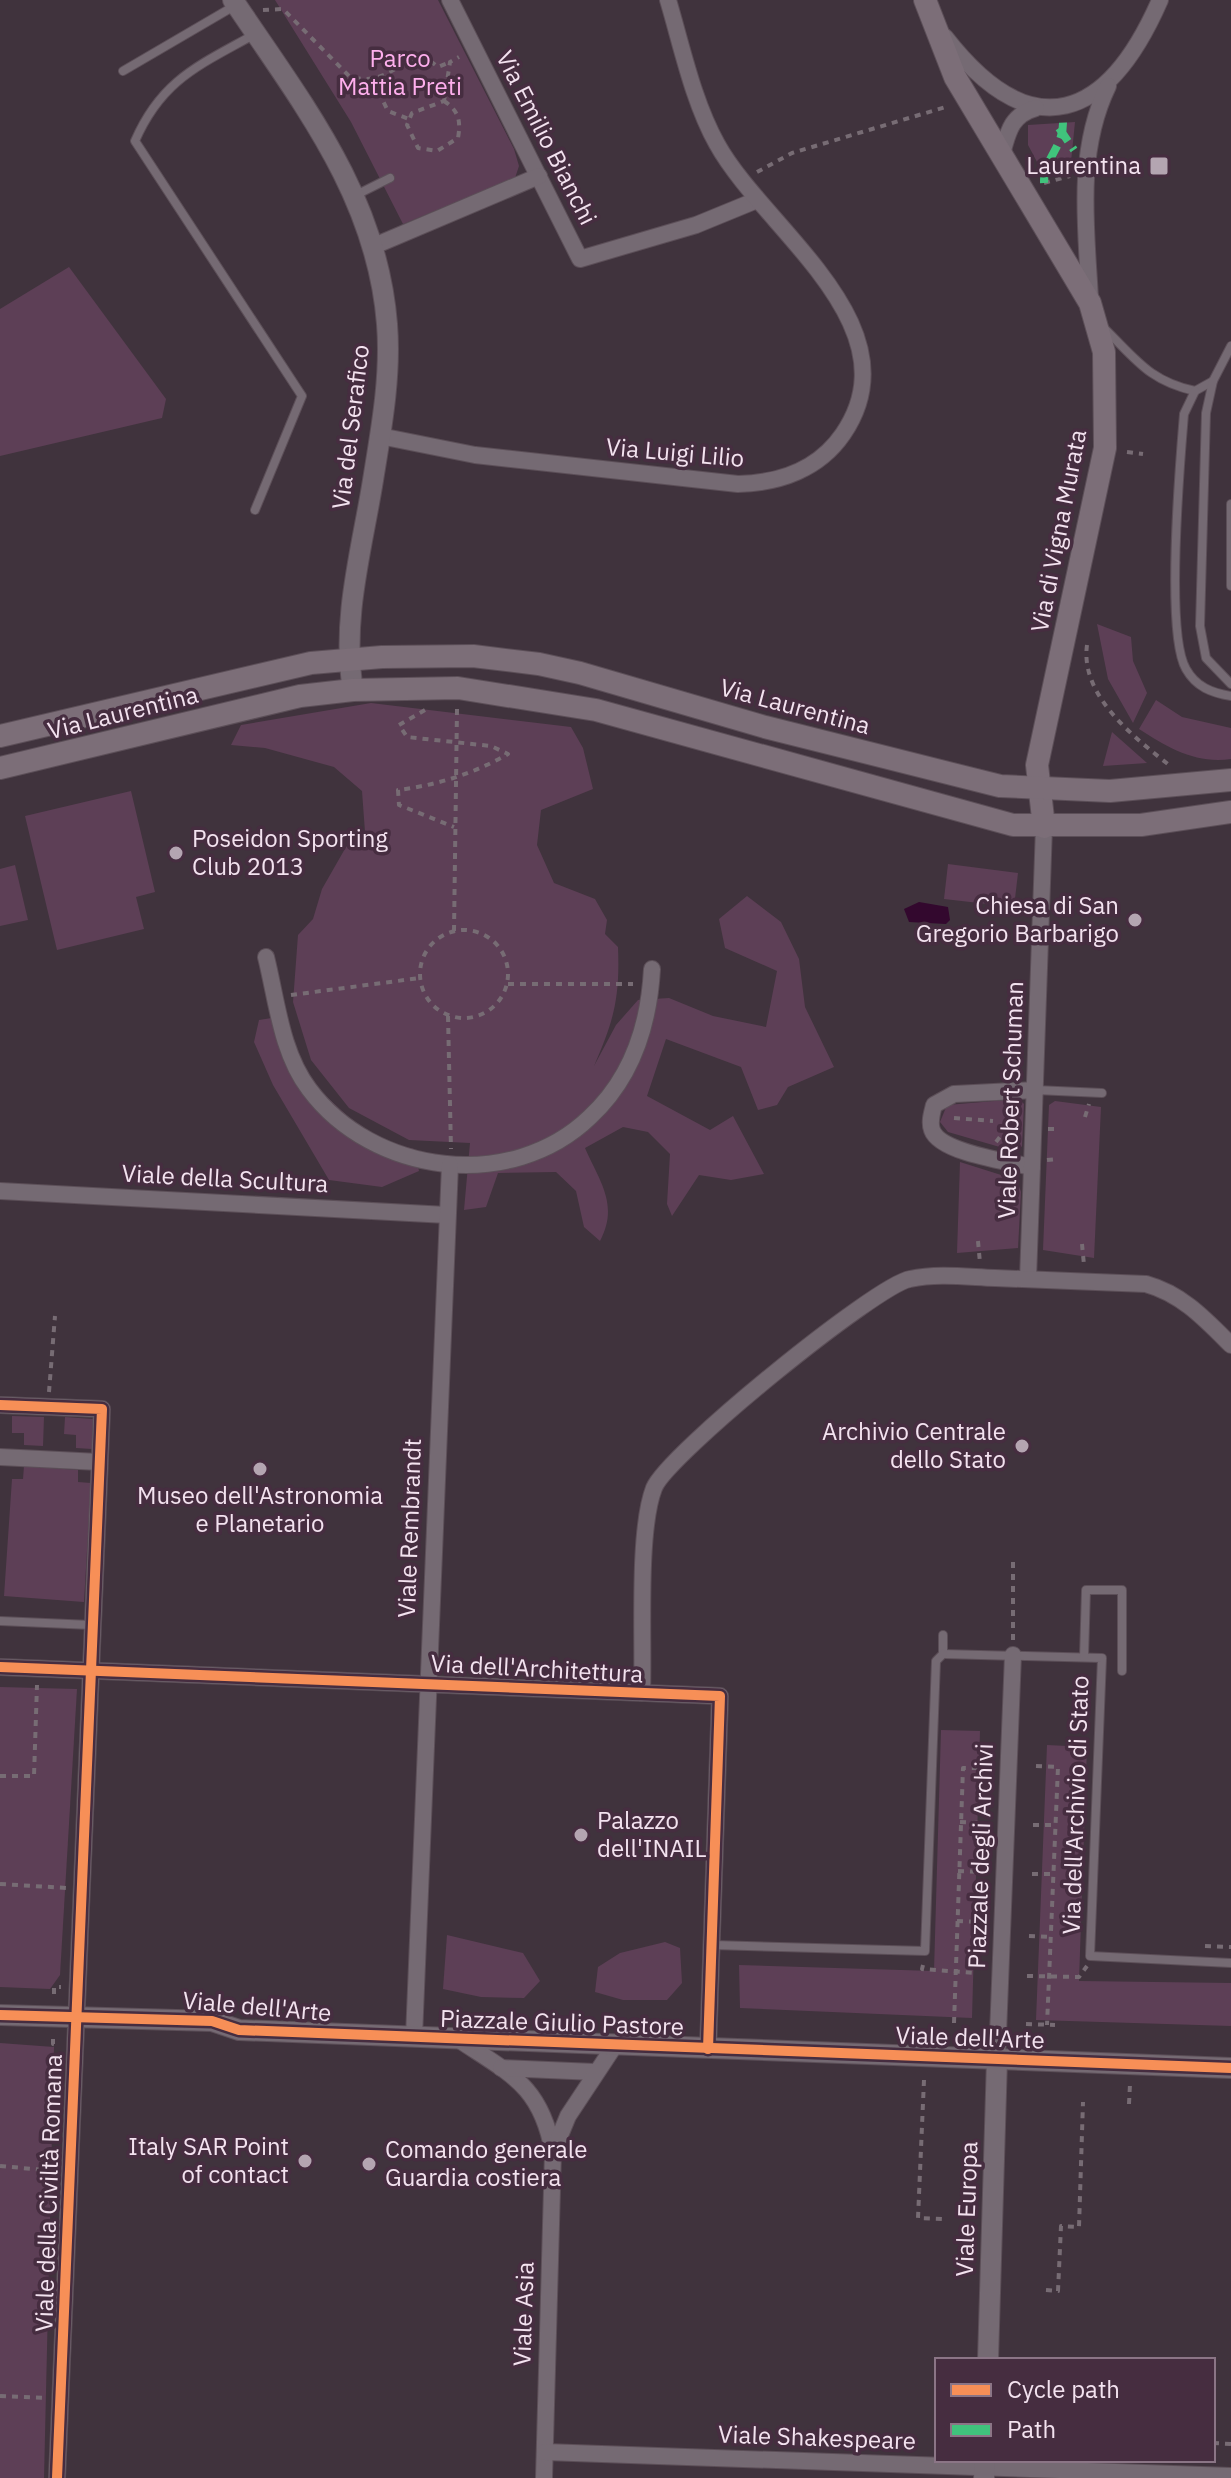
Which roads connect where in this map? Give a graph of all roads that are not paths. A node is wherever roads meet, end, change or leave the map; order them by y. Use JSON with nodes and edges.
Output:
{"nodes":[{"id":1,"x":450,"y":0,"type":"edge"},
{"id":2,"x":668,"y":0,"type":"edge"},
{"id":3,"x":925,"y":0,"type":"edge"},
{"id":4,"x":1160,"y":0,"type":"edge"},
{"id":5,"x":243,"y":14,"type":"edge"},
{"id":6,"x":935,"y":23,"type":"junction"},
{"id":7,"x":123,"y":71,"type":"dead end"},
{"id":8,"x":1109,"y":84,"type":"junction"},
{"id":9,"x":1036,"y":108,"type":"junction"},
{"id":10,"x":1002,"y":154,"type":"junction"},
{"id":11,"x":539,"y":176,"type":"junction"},
{"id":12,"x":390,"y":178,"type":"dead end"},
{"id":13,"x":356,"y":195,"type":"junction"},
{"id":14,"x":757,"y":200,"type":"junction"},
{"id":15,"x":374,"y":246,"type":"junction"},
{"id":16,"x":1093,"y":312,"type":"junction"},
{"id":17,"x":1231,"y":346,"type":"edge"},
{"id":18,"x":1213,"y":381,"type":"junction"},
{"id":19,"x":1195,"y":391,"type":"junction"},
{"id":20,"x":380,"y":436,"type":"junction"},
{"id":21,"x":1231,"y":504,"type":"edge"},
{"id":22,"x":255,"y":510,"type":"dead end"},
{"id":23,"x":1231,"y":586,"type":"edge"},
{"id":24,"x":348,"y":659,"type":"junction"},
{"id":25,"x":1231,"y":684,"type":"edge"},
{"id":26,"x":353,"y":690,"type":"junction"},
{"id":27,"x":1231,"y":696,"type":"edge"},
{"id":28,"x":0,"y":736,"type":"edge"},
{"id":29,"x":0,"y":768,"type":"edge"},
{"id":30,"x":1231,"y":780,"type":"edge"},
{"id":31,"x":1038,"y":790,"type":"junction"},
{"id":32,"x":1231,"y":812,"type":"edge"},
{"id":33,"x":1044,"y":827,"type":"junction"},
{"id":34,"x":266,"y":957,"type":"dead end"},
{"id":35,"x":651,"y":976,"type":"road end"},
{"id":36,"x":1036,"y":1090,"type":"junction"},
{"id":37,"x":1102,"y":1093,"type":"dead end"},
{"id":38,"x":450,"y":1165,"type":"junction"},
{"id":39,"x":1032,"y":1167,"type":"junction"},
{"id":40,"x":0,"y":1191,"type":"edge"},
{"id":41,"x":447,"y":1215,"type":"junction"},
{"id":42,"x":1028,"y":1279,"type":"junction"},
{"id":43,"x":1231,"y":1345,"type":"edge"},
{"id":44,"x":0,"y":1405,"type":"edge"},
{"id":45,"x":0,"y":1457,"type":"edge"},
{"id":46,"x":99,"y":1462,"type":"junction"},
{"id":47,"x":0,"y":1621,"type":"edge"},
{"id":48,"x":91,"y":1625,"type":"junction"},
{"id":49,"x":943,"y":1635,"type":"dead end"},
{"id":50,"x":1013,"y":1647,"type":"junction"},
{"id":51,"x":943,"y":1654,"type":"junction"},
{"id":52,"x":1084,"y":1657,"type":"junction"},
{"id":53,"x":0,"y":1667,"type":"edge"},
{"id":54,"x":88,"y":1670,"type":"junction"},
{"id":55,"x":1122,"y":1671,"type":"dead end"},
{"id":56,"x":428,"y":1684,"type":"junction"},
{"id":57,"x":642,"y":1693,"type":"junction"},
{"id":58,"x":713,"y":1945,"type":"junction"},
{"id":59,"x":1231,"y":1963,"type":"edge"},
{"id":60,"x":0,"y":2015,"type":"edge"},
{"id":61,"x":75,"y":2016,"type":"junction"},
{"id":62,"x":414,"y":2037,"type":"junction"},
{"id":63,"x":458,"y":2039,"type":"junction"},
{"id":64,"x":615,"y":2045,"type":"junction"},
{"id":65,"x":708,"y":2049,"type":"junction"},
{"id":66,"x":997,"y":2059,"type":"junction"},
{"id":67,"x":501,"y":2068,"type":"junction"},
{"id":68,"x":1231,"y":2068,"type":"edge"},
{"id":69,"x":595,"y":2072,"type":"junction"},
{"id":70,"x":553,"y":2152,"type":"junction"},
{"id":71,"x":988,"y":2358,"type":"edge"},
{"id":72,"x":545,"y":2452,"type":"junction"},
{"id":73,"x":985,"y":2469,"type":"edge"},
{"id":74,"x":1231,"y":2476,"type":"edge"},
{"id":75,"x":57,"y":2478,"type":"edge"},
{"id":76,"x":544,"y":2478,"type":"edge"}],
"edges":[{"from":1,"to":11,"type":"street","name":"Via Emilio Bianchi"},
{"from":2,"to":14,"type":"street","name":"Via Luigi Lilio"},
{"from":3,"to":6,"type":"main road","name":"Via di Vigna Murata"},
{"from":4,"to":8,"type":"street"},
{"from":5,"to":7,"type":"lane"},
{"from":5,"to":13,"type":"street","name":"Via del Serafico"},
{"from":5,"to":22,"type":"lane"},
{"from":6,"to":9,"type":"street"},
{"from":6,"to":10,"type":"main road","name":"Via di Vigna Murata"},
{"from":8,"to":9,"type":"street"},
{"from":8,"to":16,"type":"street"},
{"from":9,"to":10,"type":"street"},
{"from":10,"to":16,"type":"main road","name":"Via di Vigna Murata"},
{"from":11,"to":14,"type":"street","name":"Via Emilio Bianchi"},
{"from":11,"to":15,"type":"street"},
{"from":12,"to":13,"type":"lane"},
{"from":13,"to":15,"type":"street","name":"Via del Serafico"},
{"from":14,"to":20,"type":"street","name":"Via Luigi Lilio"},
{"from":15,"to":20,"type":"street","name":"Via del Serafico"},
{"from":16,"to":19,"type":"lane"},
{"from":16,"to":31,"type":"main road","name":"Via di Vigna Murata"},
{"from":17,"to":18,"type":"lane"},
{"from":18,"to":19,"type":"lane"},
{"from":18,"to":25,"type":"lane"},
{"from":19,"to":27,"type":"lane"},
{"from":20,"to":24,"type":"street","name":"Via del Serafico"},
{"from":21,"to":23,"type":"lane"},
{"from":24,"to":26,"type":"street"},
{"from":24,"to":28,"type":"main road","name":"Via Laurentina"},
{"from":24,"to":31,"type":"main road","name":"Via Laurentina"},
{"from":26,"to":29,"type":"main road","name":"Via Laurentina"},
{"from":26,"to":33,"type":"main road","name":"Via Laurentina"},
{"from":30,"to":31,"type":"main road","name":"Via Laurentina"},
{"from":31,"to":33,"type":"main road","name":"Via di Vigna Murata"},
{"from":32,"to":33,"type":"main road","name":"Via Laurentina"},
{"from":33,"to":36,"type":"street","name":"Viale Robert Schuman"},
{"from":34,"to":38,"type":"street"},
{"from":35,"to":38,"type":"street"},
{"from":36,"to":37,"type":"lane"},
{"from":36,"to":39,"type":"street","name":"Viale Robert Schuman"},
{"from":36,"to":39,"type":"street"},
{"from":38,"to":41,"type":"street","name":"Viale Rembrandt"},
{"from":39,"to":42,"type":"street","name":"Viale Robert Schuman"},
{"from":40,"to":41,"type":"street","name":"Viale della Scultura"},
{"from":41,"to":56,"type":"street","name":"Viale Rembrandt"},
{"from":42,"to":43,"type":"street"},
{"from":42,"to":57,"type":"street"},
{"from":44,"to":46,"type":"street","name":"Viale della Civiltà Romana"},
{"from":45,"to":46,"type":"street"},
{"from":46,"to":48,"type":"street","name":"Viale della Civiltà Romana"},
{"from":47,"to":48,"type":"lane"},
{"from":48,"to":54,"type":"street","name":"Viale della Civiltà Romana"},
{"from":49,"to":51,"type":"lane"},
{"from":50,"to":51,"type":"lane"},
{"from":50,"to":52,"type":"lane"},
{"from":50,"to":66,"type":"street","name":"Piazzale degli Archivi"},
{"from":51,"to":58,"type":"lane"},
{"from":52,"to":55,"type":"lane"},
{"from":52,"to":59,"type":"lane","name":"Via dell'Archivio di Stato"},
{"from":53,"to":54,"type":"street","name":"Via dell'Architettura"},
{"from":54,"to":56,"type":"street","name":"Via dell'Architettura"},
{"from":54,"to":61,"type":"street","name":"Viale della Civiltà Romana"},
{"from":56,"to":57,"type":"street","name":"Via dell'Architettura"},
{"from":56,"to":62,"type":"street","name":"Viale Rembrandt"},
{"from":57,"to":58,"type":"street","name":"Via dell'Architettura"},
{"from":58,"to":65,"type":"street","name":"Via dell'Architettura"},
{"from":60,"to":61,"type":"street","name":"Viale dell'Arte"},
{"from":61,"to":62,"type":"street","name":"Viale dell'Arte"},
{"from":61,"to":75,"type":"street","name":"Viale della Civiltà Romana"},
{"from":62,"to":63,"type":"street","name":"Piazzale Giulio Pastore"},
{"from":63,"to":64,"type":"street","name":"Piazzale Giulio Pastore"},
{"from":63,"to":67,"type":"street","name":"Piazzale Giulio Pastore"},
{"from":64,"to":65,"type":"street","name":"Piazzale Giulio Pastore"},
{"from":64,"to":69,"type":"street","name":"Piazzale Giulio Pastore"},
{"from":65,"to":66,"type":"street","name":"Viale dell'Arte"},
{"from":66,"to":68,"type":"street","name":"Viale dell'Arte"},
{"from":66,"to":71,"type":"street","name":"Viale Europa"},
{"from":67,"to":69,"type":"street","name":"Piazzale Giulio Pastore"},
{"from":67,"to":70,"type":"street","name":"Piazzale Giulio Pastore"},
{"from":69,"to":70,"type":"street","name":"Piazzale Giulio Pastore"},
{"from":70,"to":72,"type":"street","name":"Viale Asia"},
{"from":72,"to":73,"type":"street","name":"Viale Shakespeare"},
{"from":72,"to":76,"type":"street","name":"Viale Asia"},
{"from":73,"to":74,"type":"street","name":"Viale Shakespeare"}]}
